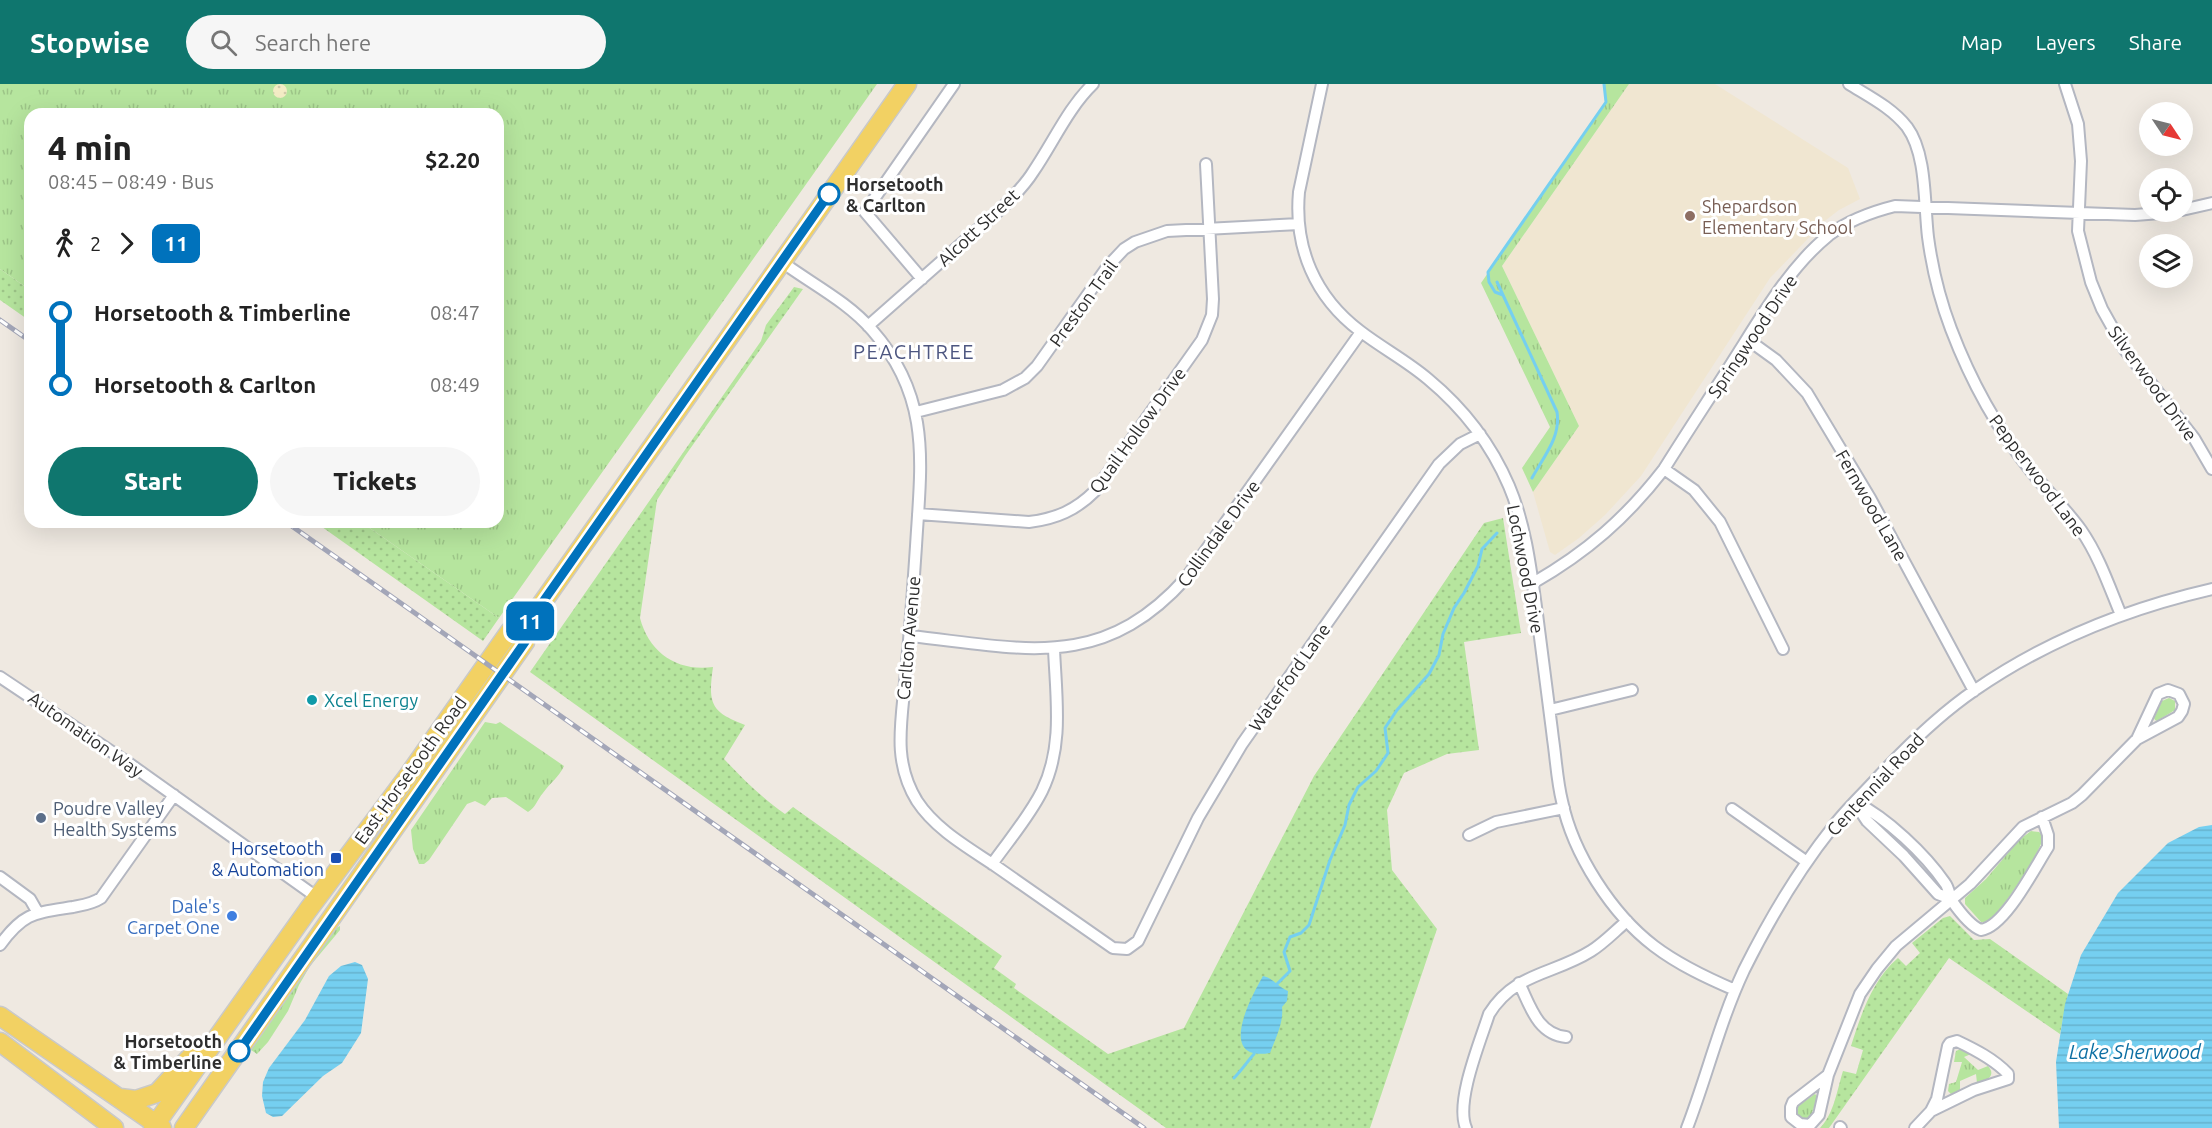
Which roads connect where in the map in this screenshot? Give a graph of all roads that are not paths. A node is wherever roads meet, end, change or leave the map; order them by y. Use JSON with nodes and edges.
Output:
{"nodes":[{"id":1,"x":907,"y":84,"type":"edge"},
{"id":2,"x":954,"y":84,"type":"edge"},
{"id":3,"x":1094,"y":84,"type":"edge"},
{"id":4,"x":1322,"y":84,"type":"edge"},
{"id":5,"x":1849,"y":84,"type":"edge"},
{"id":6,"x":2065,"y":84,"type":"edge"},
{"id":7,"x":1206,"y":164,"type":"dead end"},
{"id":8,"x":2212,"y":203,"type":"edge"},
{"id":9,"x":1925,"y":207,"type":"junction"},
{"id":10,"x":2193,"y":207,"type":"edge"},
{"id":11,"x":2077,"y":214,"type":"junction"},
{"id":12,"x":2139,"y":215,"type":"edge"},
{"id":13,"x":1299,"y":224,"type":"junction"},
{"id":14,"x":1210,"y":228,"type":"junction"},
{"id":15,"x":782,"y":262,"type":"junction"},
{"id":16,"x":922,"y":279,"type":"junction"},
{"id":17,"x":868,"y":326,"type":"junction"},
{"id":18,"x":1361,"y":332,"type":"junction"},
{"id":19,"x":1747,"y":339,"type":"junction"},
{"id":20,"x":915,"y":412,"type":"junction"},
{"id":21,"x":1480,"y":434,"type":"junction"},
{"id":22,"x":1664,"y":469,"type":"junction"},
{"id":23,"x":2212,"y":469,"type":"edge"},
{"id":24,"x":918,"y":514,"type":"junction"},
{"id":25,"x":1533,"y":583,"type":"junction"},
{"id":26,"x":2212,"y":589,"type":"edge"},
{"id":27,"x":2121,"y":615,"type":"junction"},
{"id":28,"x":526,"y":626,"type":"junction"},
{"id":29,"x":910,"y":636,"type":"junction"},
{"id":30,"x":1054,"y":649,"type":"junction"},
{"id":31,"x":1783,"y":649,"type":"dead end"},
{"id":32,"x":0,"y":677,"type":"edge"},
{"id":33,"x":1632,"y":690,"type":"dead end"},
{"id":34,"x":1974,"y":691,"type":"junction"},
{"id":35,"x":1550,"y":710,"type":"junction"},
{"id":36,"x":2137,"y":739,"type":"junction"},
{"id":37,"x":174,"y":795,"type":"junction"},
{"id":38,"x":1855,"y":802,"type":"junction"},
{"id":39,"x":1564,"y":808,"type":"junction"},
{"id":40,"x":1732,"y":810,"type":"dead end"},
{"id":41,"x":2042,"y":818,"type":"junction"},
{"id":42,"x":1469,"y":835,"type":"dead end"},
{"id":43,"x":1807,"y":862,"type":"junction"},
{"id":44,"x":992,"y":864,"type":"junction"},
{"id":45,"x":0,"y":877,"type":"edge"},
{"id":46,"x":318,"y":898,"type":"junction"},
{"id":47,"x":1951,"y":899,"type":"junction"},
{"id":48,"x":38,"y":913,"type":"junction"},
{"id":49,"x":1627,"y":921,"type":"junction"},
{"id":50,"x":0,"y":945,"type":"edge"},
{"id":51,"x":1133,"y":945,"type":"joint"},
{"id":52,"x":259,"y":980,"type":"junction"},
{"id":53,"x":1519,"y":983,"type":"junction"},
{"id":54,"x":1735,"y":990,"type":"junction"},
{"id":55,"x":0,"y":1016,"type":"edge"},
{"id":56,"x":1566,"y":1037,"type":"dead end"},
{"id":57,"x":0,"y":1042,"type":"edge"},
{"id":58,"x":1828,"y":1075,"type":"junction"},
{"id":59,"x":208,"y":1094,"type":"junction"},
{"id":60,"x":120,"y":1098,"type":"junction"},
{"id":61,"x":1931,"y":1111,"type":"junction"},
{"id":62,"x":157,"y":1127,"type":"edge"},
{"id":63,"x":114,"y":1128,"type":"edge"},
{"id":64,"x":184,"y":1128,"type":"edge"},
{"id":65,"x":202,"y":1128,"type":"edge"},
{"id":66,"x":1466,"y":1128,"type":"edge"},
{"id":67,"x":1687,"y":1128,"type":"edge"},
{"id":68,"x":1915,"y":1128,"type":"edge"}],
"edges":[{"from":1,"to":15,"type":"main road","name":"East Horsetooth Road"},
{"from":2,"to":16,"type":"street"},
{"from":3,"to":16,"type":"street","name":"Alcott Street"},
{"from":4,"to":13,"type":"street","name":"Lochwood Drive"},
{"from":5,"to":9,"type":"street","name":"Pepperwood Lane"},
{"from":6,"to":11,"type":"street","name":"Silverwood Drive"},
{"from":7,"to":14,"type":"street","name":"Quail Hollow Drive"},
{"from":8,"to":10,"type":"street"},
{"from":9,"to":11,"type":"street","name":"Springwood Drive"},
{"from":9,"to":19,"type":"street","name":"Springwood Drive"},
{"from":9,"to":27,"type":"street","name":"Pepperwood Lane"},
{"from":11,"to":12,"type":"street","name":"Springwood Drive"},
{"from":11,"to":23,"type":"street","name":"Silverwood Drive"},
{"from":13,"to":14,"type":"street","name":"Preston Trail"},
{"from":13,"to":18,"type":"street","name":"Lochwood Drive"},
{"from":14,"to":20,"type":"street","name":"Preston Trail"},
{"from":14,"to":24,"type":"street","name":"Quail Hollow Drive"},
{"from":15,"to":17,"type":"street","name":"Carlton Avenue"},
{"from":15,"to":28,"type":"main road","name":"East Horsetooth Road"},
{"from":16,"to":17,"type":"street","name":"Alcott Street"},
{"from":17,"to":20,"type":"street","name":"Carlton Avenue"},
{"from":18,"to":21,"type":"street","name":"Lochwood Drive"},
{"from":18,"to":30,"type":"street","name":"Collindale Drive"},
{"from":19,"to":22,"type":"street","name":"Springwood Drive"},
{"from":19,"to":34,"type":"street","name":"Fernwood Lane"},
{"from":20,"to":24,"type":"street","name":"Carlton Avenue"},
{"from":21,"to":25,"type":"street","name":"Lochwood Drive"},
{"from":21,"to":51,"type":"street","name":"Waterford Lane"},
{"from":22,"to":25,"type":"street","name":"Springwood Drive"},
{"from":22,"to":31,"type":"street"},
{"from":24,"to":29,"type":"street","name":"Carlton Avenue"},
{"from":25,"to":35,"type":"street","name":"Lochwood Drive"},
{"from":26,"to":27,"type":"street","name":"Centennial Road"},
{"from":27,"to":34,"type":"street","name":"Centennial Road"},
{"from":28,"to":46,"type":"main road","name":"East Horsetooth Road"},
{"from":28,"to":59,"type":"main road","name":"East Horsetooth Road"},
{"from":29,"to":30,"type":"street","name":"Collindale Drive"},
{"from":29,"to":44,"type":"street","name":"Carlton Avenue"},
{"from":30,"to":44,"type":"street"},
{"from":32,"to":37,"type":"street","name":"Automation Way"},
{"from":33,"to":35,"type":"street"},
{"from":34,"to":38,"type":"street","name":"Centennial Road"},
{"from":35,"to":39,"type":"street","name":"Lochwood Drive"},
{"from":36,"to":36,"type":"street"},
{"from":36,"to":41,"type":"street"},
{"from":37,"to":46,"type":"street","name":"Automation Way"},
{"from":37,"to":48,"type":"street"},
{"from":38,"to":43,"type":"street","name":"Centennial Road"},
{"from":38,"to":47,"type":"street"},
{"from":39,"to":42,"type":"street"},
{"from":39,"to":49,"type":"street","name":"Lochwood Drive"},
{"from":40,"to":43,"type":"street"},
{"from":41,"to":47,"type":"street"},
{"from":41,"to":47,"type":"street"},
{"from":43,"to":54,"type":"street","name":"Centennial Road"},
{"from":44,"to":51,"type":"street","name":"Carlton Avenue"},
{"from":45,"to":48,"type":"street"},
{"from":46,"to":52,"type":"main road","name":"East Horsetooth Road"},
{"from":47,"to":58,"type":"street"},
{"from":48,"to":50,"type":"street"},
{"from":49,"to":53,"type":"street"},
{"from":49,"to":54,"type":"street","name":"Lochwood Drive"},
{"from":52,"to":60,"type":"main road"},
{"from":52,"to":62,"type":"main road","name":"East Horsetooth Road"},
{"from":53,"to":56,"type":"street"},
{"from":53,"to":66,"type":"street"},
{"from":54,"to":67,"type":"street","name":"Centennial Road"},
{"from":55,"to":60,"type":"main road"},
{"from":57,"to":63,"type":"main road"},
{"from":58,"to":58,"type":"street"},
{"from":59,"to":64,"type":"main road","name":"East Horsetooth Road"},
{"from":59,"to":65,"type":"main road"},
{"from":60,"to":62,"type":"main road"},
{"from":61,"to":61,"type":"street"},
{"from":61,"to":68,"type":"street"}]}
